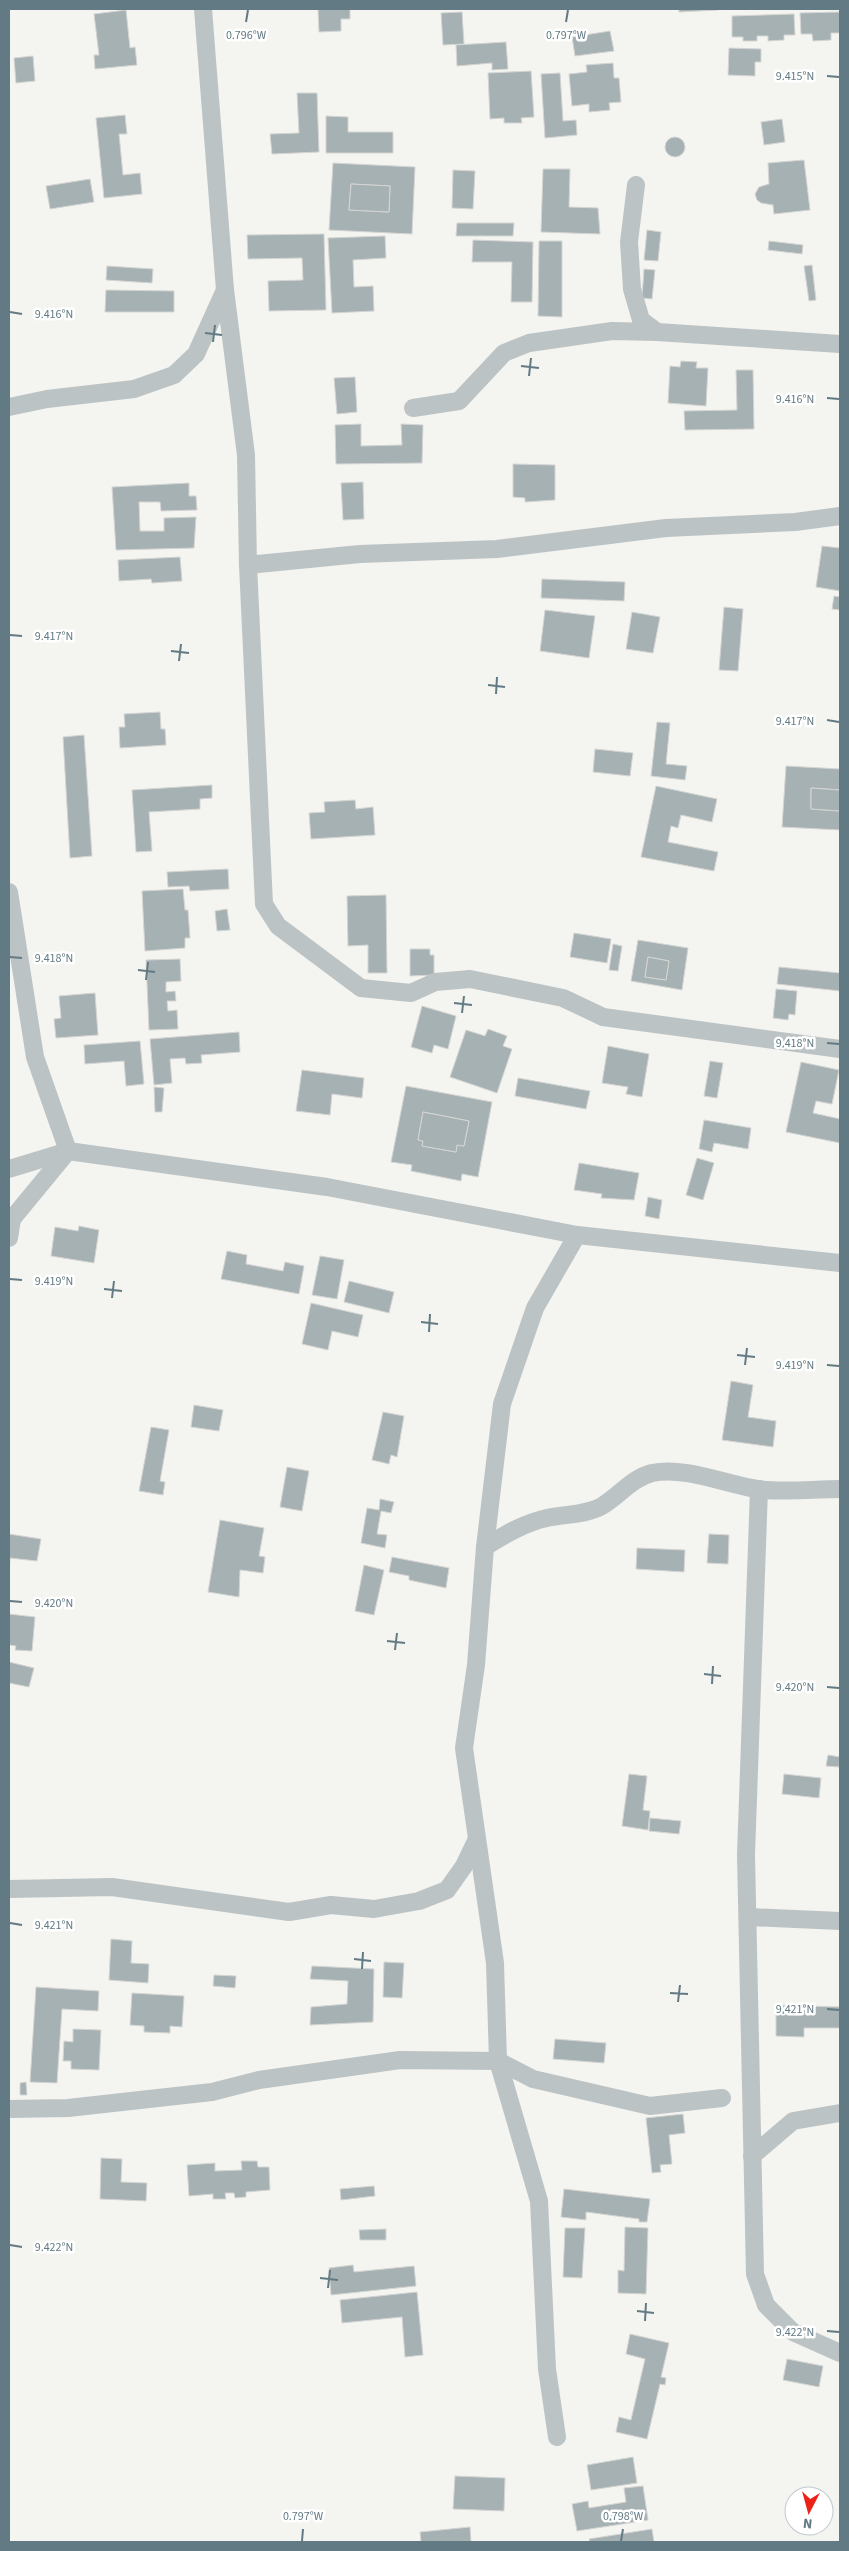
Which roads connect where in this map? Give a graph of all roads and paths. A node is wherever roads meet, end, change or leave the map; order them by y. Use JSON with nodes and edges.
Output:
{"nodes":[{"id":1,"x":203,"y":9,"type":"edge"},
{"id":2,"x":636,"y":186,"type":"dead end"},
{"id":3,"x":225,"y":290,"type":"junction"},
{"id":4,"x":657,"y":332,"type":"junction"},
{"id":5,"x":840,"y":344,"type":"edge"},
{"id":6,"x":9,"y":406,"type":"edge"},
{"id":7,"x":414,"y":408,"type":"dead end"},
{"id":8,"x":840,"y":516,"type":"edge"},
{"id":9,"x":248,"y":565,"type":"junction"},
{"id":10,"x":9,"y":892,"type":"edge"},
{"id":11,"x":840,"y":1049,"type":"edge"},
{"id":12,"x":68,"y":1151,"type":"junction"},
{"id":13,"x":9,"y":1169,"type":"edge"},
{"id":14,"x":577,"y":1235,"type":"junction"},
{"id":15,"x":9,"y":1238,"type":"edge"},
{"id":16,"x":840,"y":1263,"type":"edge"},
{"id":17,"x":759,"y":1489,"type":"junction"},
{"id":18,"x":840,"y":1489,"type":"edge"},
{"id":19,"x":485,"y":1547,"type":"junction"},
{"id":20,"x":476,"y":1841,"type":"junction"},
{"id":21,"x":9,"y":1889,"type":"edge"},
{"id":22,"x":748,"y":1917,"type":"junction"},
{"id":23,"x":840,"y":1921,"type":"edge"},
{"id":24,"x":498,"y":2061,"type":"junction"},
{"id":25,"x":722,"y":2098,"type":"dead end"},
{"id":26,"x":9,"y":2109,"type":"edge"},
{"id":27,"x":840,"y":2113,"type":"edge"},
{"id":28,"x":752,"y":2156,"type":"junction"},
{"id":29,"x":840,"y":2353,"type":"edge"},
{"id":30,"x":557,"y":2436,"type":"dead end"}],
"edges":[{"from":1,"to":3,"type":"street"},
{"from":2,"to":4,"type":"street"},
{"from":3,"to":6,"type":"street"},
{"from":3,"to":9,"type":"street"},
{"from":4,"to":5,"type":"street"},
{"from":4,"to":7,"type":"street"},
{"from":8,"to":9,"type":"street"},
{"from":9,"to":11,"type":"street"},
{"from":10,"to":12,"type":"street"},
{"from":12,"to":13,"type":"street"},
{"from":12,"to":14,"type":"street"},
{"from":12,"to":15,"type":"street"},
{"from":14,"to":16,"type":"street"},
{"from":14,"to":19,"type":"street"},
{"from":17,"to":18,"type":"street"},
{"from":17,"to":19,"type":"street"},
{"from":17,"to":22,"type":"street"},
{"from":19,"to":20,"type":"street"},
{"from":20,"to":21,"type":"street"},
{"from":20,"to":24,"type":"street"},
{"from":22,"to":23,"type":"street"},
{"from":22,"to":28,"type":"street"},
{"from":24,"to":25,"type":"street"},
{"from":24,"to":26,"type":"street"},
{"from":24,"to":30,"type":"street"},
{"from":27,"to":28,"type":"street"},
{"from":28,"to":29,"type":"street"}]}
